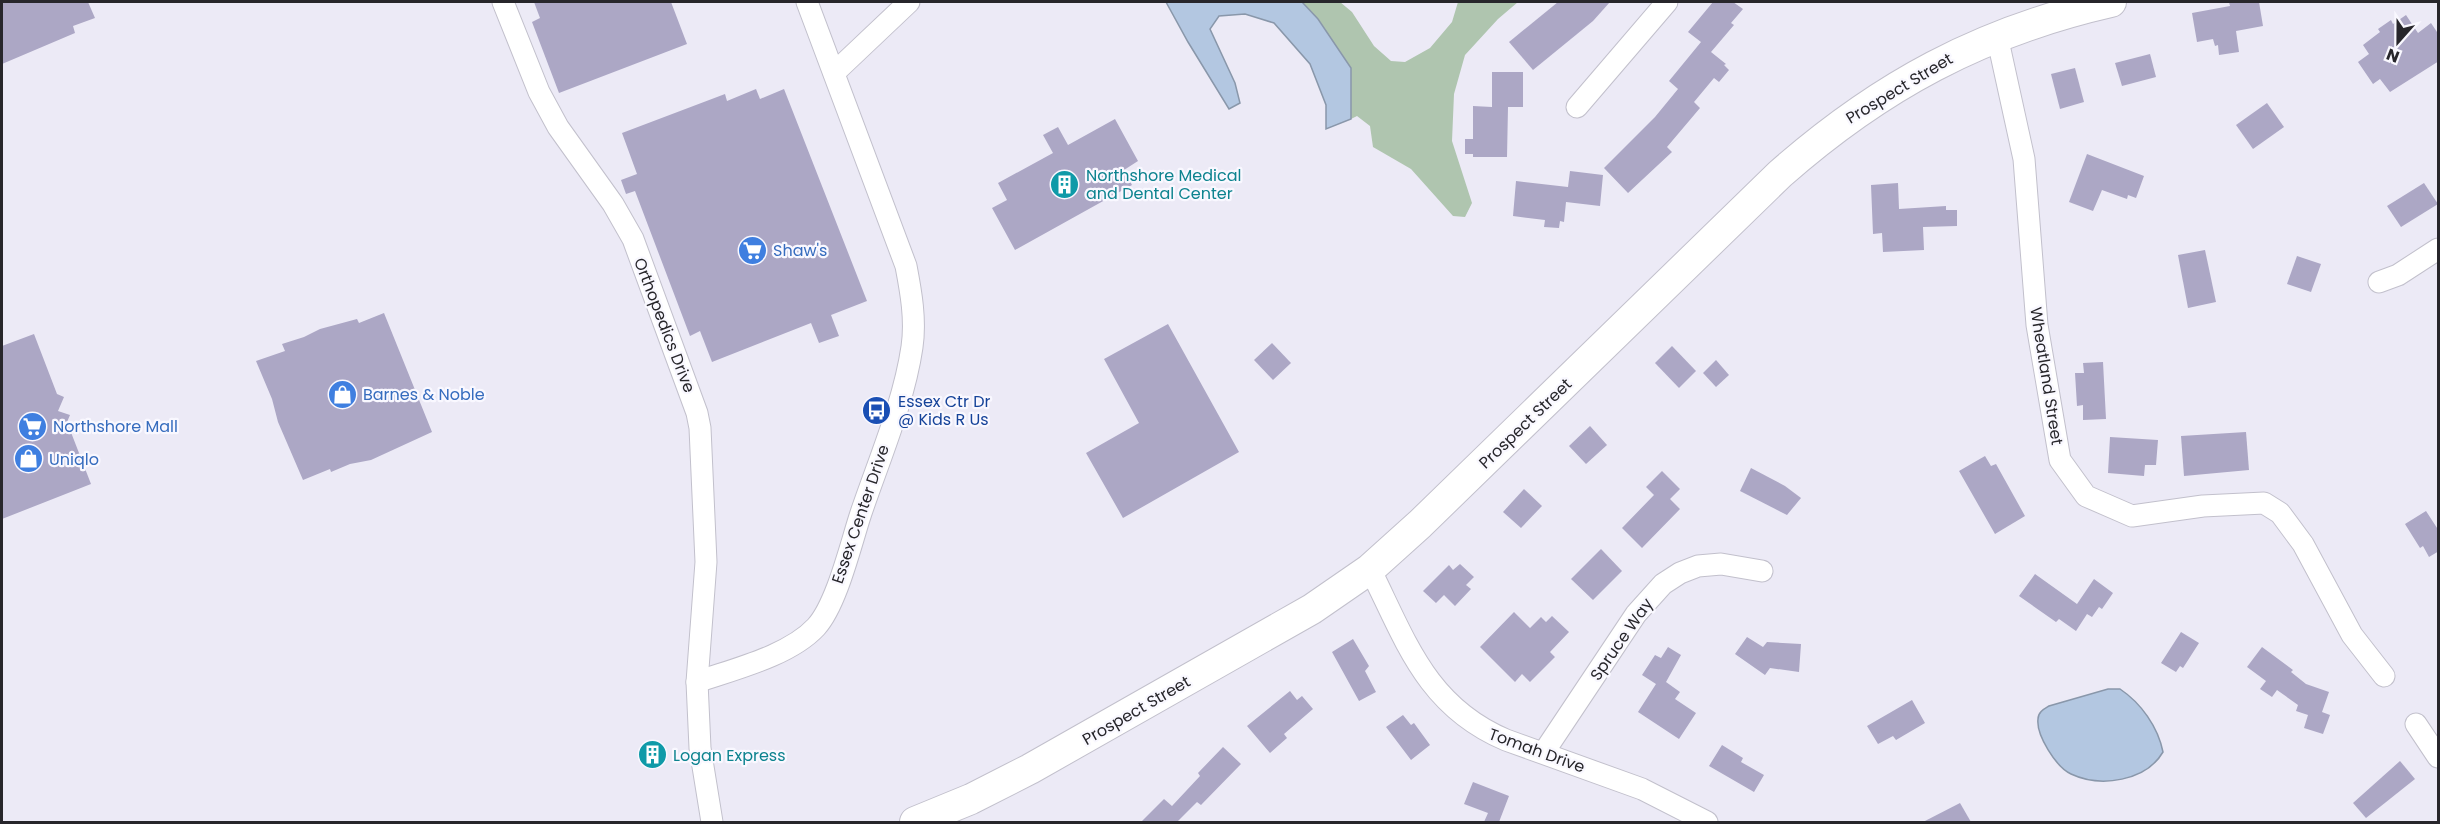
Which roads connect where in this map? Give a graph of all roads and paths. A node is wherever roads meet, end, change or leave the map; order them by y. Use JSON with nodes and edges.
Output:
{"nodes":[{"id":1,"x":503,"y":2,"type":"edge"},
{"id":2,"x":807,"y":2,"type":"edge"},
{"id":3,"x":909,"y":2,"type":"edge"},
{"id":4,"x":1667,"y":2,"type":"edge"},
{"id":5,"x":2111,"y":2,"type":"edge"},
{"id":6,"x":1997,"y":36,"type":"junction"},
{"id":7,"x":834,"y":73,"type":"junction"},
{"id":8,"x":1577,"y":107,"type":"dead end"},
{"id":9,"x":2439,"y":249,"type":"edge"},
{"id":10,"x":2379,"y":282,"type":"dead end"},
{"id":11,"x":1371,"y":569,"type":"junction"},
{"id":12,"x":1762,"y":571,"type":"dead end"},
{"id":13,"x":2384,"y":676,"type":"dead end"},
{"id":14,"x":697,"y":682,"type":"junction"},
{"id":15,"x":2416,"y":724,"type":"dead end"},
{"id":16,"x":1544,"y":752,"type":"junction"},
{"id":17,"x":2439,"y":757,"type":"edge"},
{"id":18,"x":951,"y":816,"type":"edge"},
{"id":19,"x":712,"y":822,"type":"edge"},
{"id":20,"x":915,"y":822,"type":"edge"},
{"id":21,"x":1707,"y":822,"type":"edge"}],
"edges":[{"from":1,"to":14,"type":"street","name":"Orthopedics Drive"},
{"from":2,"to":7,"type":"street","name":"Essex Center Drive"},
{"from":3,"to":7,"type":"street"},
{"from":4,"to":8,"type":"street"},
{"from":5,"to":6,"type":"street","name":"Prospect Street"},
{"from":6,"to":11,"type":"street","name":"Prospect Street"},
{"from":6,"to":13,"type":"street","name":"Wheatland Street"},
{"from":7,"to":14,"type":"street","name":"Essex Center Drive"},
{"from":9,"to":10,"type":"street"},
{"from":11,"to":16,"type":"street","name":"Tomah Drive"},
{"from":11,"to":18,"type":"street","name":"Prospect Street"},
{"from":12,"to":16,"type":"street","name":"Spruce Way"},
{"from":14,"to":19,"type":"street"},
{"from":15,"to":17,"type":"street"},
{"from":16,"to":21,"type":"street","name":"Tomah Drive"},
{"from":18,"to":20,"type":"street","name":"Prospect Street"}]}
